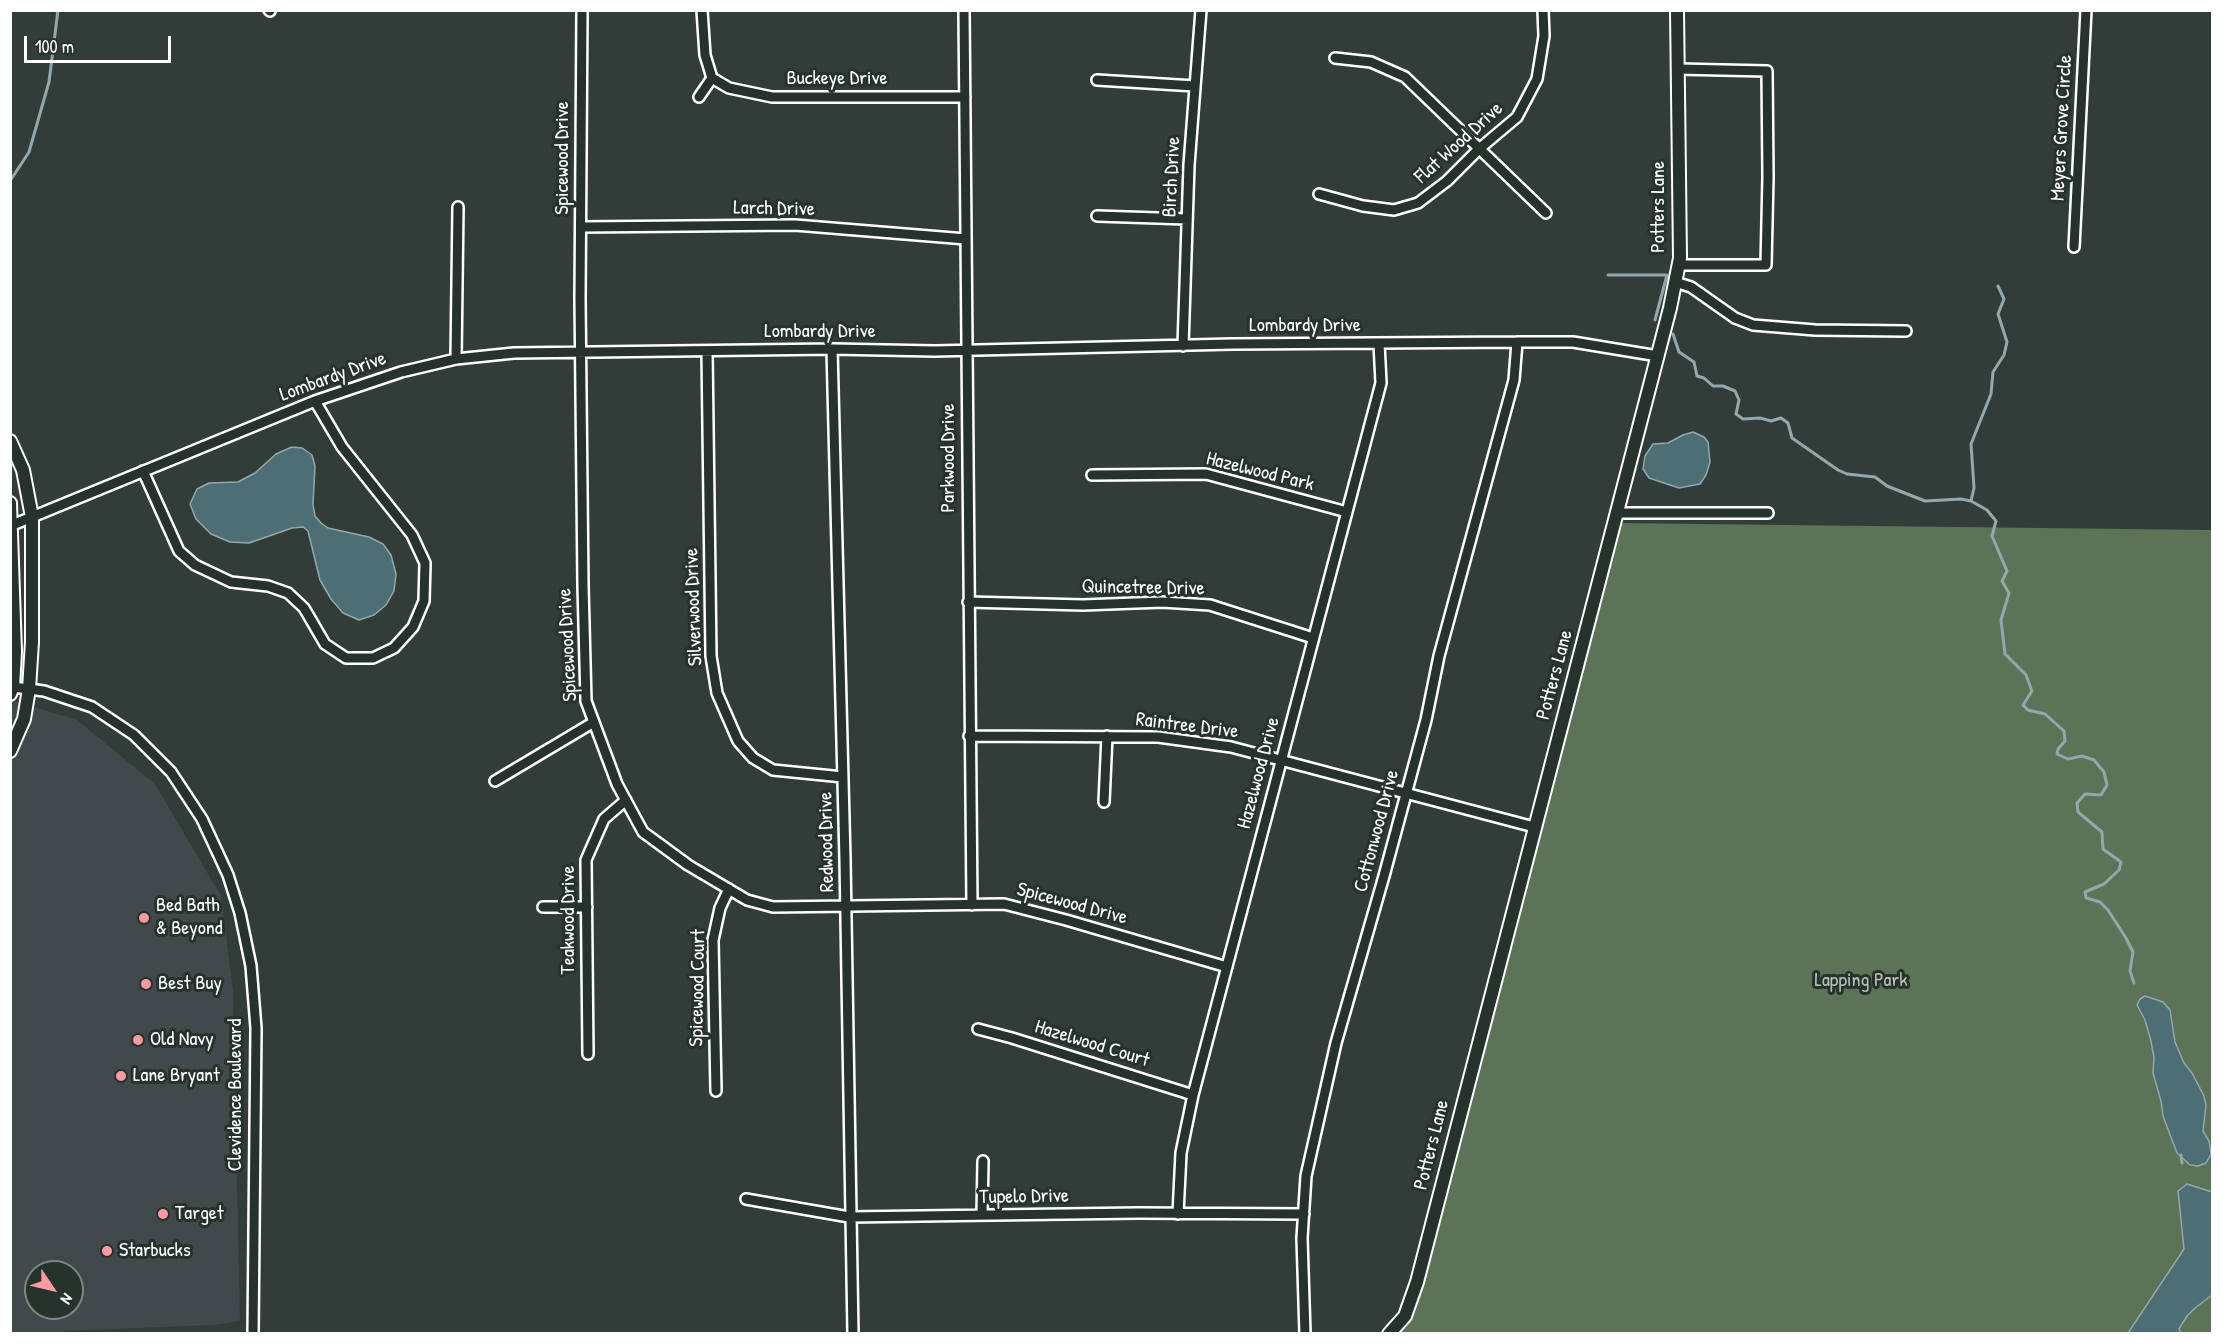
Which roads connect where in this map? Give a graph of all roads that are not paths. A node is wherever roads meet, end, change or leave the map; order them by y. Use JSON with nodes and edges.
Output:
{"nodes":[{"id":1,"x":582,"y":10,"type":"edge"},
{"id":2,"x":702,"y":10,"type":"edge"},
{"id":3,"x":964,"y":10,"type":"edge"},
{"id":4,"x":1202,"y":10,"type":"edge"},
{"id":5,"x":1543,"y":10,"type":"edge"},
{"id":6,"x":1677,"y":10,"type":"edge"},
{"id":7,"x":2086,"y":10,"type":"edge"},
{"id":8,"x":1335,"y":58,"type":"dead end"},
{"id":9,"x":1678,"y":69,"type":"junction"},
{"id":10,"x":712,"y":78,"type":"junction"},
{"id":11,"x":1097,"y":80,"type":"dead end"},
{"id":12,"x":1195,"y":86,"type":"junction"},
{"id":13,"x":699,"y":97,"type":"dead end"},
{"id":14,"x":965,"y":97,"type":"junction"},
{"id":15,"x":1479,"y":149,"type":"junction"},
{"id":16,"x":1319,"y":194,"type":"dead end"},
{"id":17,"x":458,"y":207,"type":"dead end"},
{"id":18,"x":1546,"y":213,"type":"dead end"},
{"id":19,"x":1097,"y":216,"type":"dead end"},
{"id":20,"x":1187,"y":219,"type":"junction"},
{"id":21,"x":580,"y":227,"type":"junction"},
{"id":22,"x":966,"y":239,"type":"junction"},
{"id":23,"x":2074,"y":247,"type":"dead end"},
{"id":24,"x":1678,"y":265,"type":"junction"},
{"id":25,"x":1675,"y":282,"type":"junction"},
{"id":26,"x":1906,"y":331,"type":"dead end"},
{"id":27,"x":1517,"y":342,"type":"junction"},
{"id":28,"x":1379,"y":343,"type":"junction"},
{"id":29,"x":1183,"y":346,"type":"junction"},
{"id":30,"x":832,"y":349,"type":"junction"},
{"id":31,"x":708,"y":351,"type":"junction"},
{"id":32,"x":966,"y":351,"type":"junction"},
{"id":33,"x":581,"y":352,"type":"junction"},
{"id":34,"x":1658,"y":356,"type":"junction"},
{"id":35,"x":456,"y":359,"type":"junction"},
{"id":36,"x":315,"y":401,"type":"junction"},
{"id":37,"x":10,"y":441,"type":"edge"},
{"id":38,"x":143,"y":471,"type":"junction"},
{"id":39,"x":1092,"y":475,"type":"dead end"},
{"id":40,"x":10,"y":503,"type":"edge"},
{"id":41,"x":1347,"y":512,"type":"junction"},
{"id":42,"x":1618,"y":513,"type":"junction"},
{"id":43,"x":1768,"y":513,"type":"dead end"},
{"id":44,"x":32,"y":517,"type":"junction"},
{"id":45,"x":11,"y":525,"type":"edge"},
{"id":46,"x":968,"y":602,"type":"junction"},
{"id":47,"x":1313,"y":638,"type":"junction"},
{"id":48,"x":29,"y":688,"type":"junction"},
{"id":49,"x":12,"y":691,"type":"edge"},
{"id":50,"x":594,"y":722,"type":"junction"},
{"id":51,"x":969,"y":736,"type":"junction"},
{"id":52,"x":1107,"y":736,"type":"junction"},
{"id":53,"x":10,"y":751,"type":"edge"},
{"id":54,"x":1281,"y":760,"type":"junction"},
{"id":55,"x":843,"y":777,"type":"junction"},
{"id":56,"x":495,"y":781,"type":"dead end"},
{"id":57,"x":1406,"y":793,"type":"junction"},
{"id":58,"x":626,"y":800,"type":"junction"},
{"id":59,"x":1104,"y":802,"type":"dead end"},
{"id":60,"x":1534,"y":827,"type":"junction"},
{"id":61,"x":729,"y":889,"type":"junction"},
{"id":62,"x":846,"y":905,"type":"junction"},
{"id":63,"x":972,"y":905,"type":"junction"},
{"id":64,"x":543,"y":907,"type":"dead end"},
{"id":65,"x":587,"y":907,"type":"junction"},
{"id":66,"x":1227,"y":967,"type":"junction"},
{"id":67,"x":978,"y":1029,"type":"dead end"},
{"id":68,"x":588,"y":1054,"type":"dead end"},
{"id":69,"x":716,"y":1091,"type":"dead end"},
{"id":70,"x":1193,"y":1095,"type":"junction"},
{"id":71,"x":983,"y":1161,"type":"dead end"},
{"id":72,"x":746,"y":1199,"type":"dead end"},
{"id":73,"x":1178,"y":1214,"type":"junction"},
{"id":74,"x":1304,"y":1214,"type":"junction"},
{"id":75,"x":982,"y":1215,"type":"junction"},
{"id":76,"x":849,"y":1217,"type":"junction"},
{"id":77,"x":253,"y":1334,"type":"edge"},
{"id":78,"x":853,"y":1334,"type":"edge"},
{"id":79,"x":1305,"y":1334,"type":"edge"},
{"id":80,"x":1389,"y":1334,"type":"edge"}],
"edges":[{"from":1,"to":21,"type":"street","name":"Spicewood Drive"},
{"from":2,"to":10,"type":"street"},
{"from":3,"to":14,"type":"street","name":"Parkwood Drive"},
{"from":4,"to":12,"type":"street","name":"Birch Drive"},
{"from":5,"to":15,"type":"street","name":"Flat Wood Drive"},
{"from":6,"to":9,"type":"main road","name":"Potters Lane"},
{"from":7,"to":23,"type":"street","name":"Meyers Grove Circle"},
{"from":8,"to":15,"type":"street"},
{"from":9,"to":24,"type":"main road","name":"Potters Lane"},
{"from":9,"to":24,"type":"street"},
{"from":10,"to":13,"type":"street"},
{"from":10,"to":14,"type":"street","name":"Buckeye Drive"},
{"from":11,"to":12,"type":"street"},
{"from":12,"to":20,"type":"street","name":"Birch Drive"},
{"from":14,"to":22,"type":"street","name":"Parkwood Drive"},
{"from":15,"to":16,"type":"street","name":"Flat Wood Drive"},
{"from":15,"to":18,"type":"street"},
{"from":17,"to":35,"type":"street"},
{"from":19,"to":20,"type":"street"},
{"from":20,"to":29,"type":"street","name":"Birch Drive"},
{"from":21,"to":22,"type":"street","name":"Larch Drive"},
{"from":21,"to":33,"type":"street","name":"Spicewood Drive"},
{"from":22,"to":32,"type":"street","name":"Parkwood Drive"},
{"from":24,"to":25,"type":"main road","name":"Potters Lane"},
{"from":25,"to":26,"type":"street"},
{"from":25,"to":34,"type":"main road","name":"Potters Lane"},
{"from":27,"to":28,"type":"street","name":"Lombardy Drive"},
{"from":27,"to":34,"type":"street","name":"Lombardy Drive"},
{"from":27,"to":57,"type":"street","name":"Cottonwood Drive"},
{"from":28,"to":29,"type":"street","name":"Lombardy Drive"},
{"from":28,"to":41,"type":"street","name":"Hazelwood Drive"},
{"from":29,"to":32,"type":"street","name":"Lombardy Drive"},
{"from":30,"to":31,"type":"street","name":"Lombardy Drive"},
{"from":30,"to":32,"type":"street","name":"Lombardy Drive"},
{"from":30,"to":55,"type":"street","name":"Redwood Drive"},
{"from":31,"to":33,"type":"street","name":"Lombardy Drive"},
{"from":31,"to":55,"type":"street","name":"Silverwood Drive"},
{"from":32,"to":46,"type":"street","name":"Parkwood Drive"},
{"from":33,"to":35,"type":"street","name":"Lombardy Drive"},
{"from":33,"to":50,"type":"street","name":"Spicewood Drive"},
{"from":34,"to":42,"type":"main road","name":"Potters Lane"},
{"from":35,"to":36,"type":"street","name":"Lombardy Drive"},
{"from":36,"to":38,"type":"street","name":"Lombardy Drive"},
{"from":36,"to":38,"type":"street"},
{"from":37,"to":44,"type":"main road"},
{"from":38,"to":44,"type":"street","name":"Lombardy Drive"},
{"from":39,"to":41,"type":"street","name":"Hazelwood Park"},
{"from":40,"to":45,"type":"main road"},
{"from":41,"to":47,"type":"street","name":"Hazelwood Drive"},
{"from":42,"to":43,"type":"street"},
{"from":42,"to":60,"type":"main road","name":"Potters Lane"},
{"from":44,"to":45,"type":"street","name":"Lombardy Drive"},
{"from":44,"to":48,"type":"main road"},
{"from":45,"to":49,"type":"main road"},
{"from":46,"to":47,"type":"street","name":"Quincetree Drive"},
{"from":46,"to":51,"type":"street","name":"Parkwood Drive"},
{"from":47,"to":54,"type":"street","name":"Hazelwood Drive"},
{"from":48,"to":49,"type":"street","name":"Clevidence Boulevard"},
{"from":48,"to":53,"type":"main road"},
{"from":48,"to":77,"type":"street","name":"Clevidence Boulevard"},
{"from":50,"to":56,"type":"street"},
{"from":50,"to":58,"type":"street","name":"Spicewood Drive"},
{"from":51,"to":52,"type":"street","name":"Raintree Drive"},
{"from":51,"to":63,"type":"street","name":"Parkwood Drive"},
{"from":52,"to":54,"type":"street","name":"Raintree Drive"},
{"from":52,"to":59,"type":"street"},
{"from":54,"to":57,"type":"street","name":"Raintree Drive"},
{"from":54,"to":66,"type":"street","name":"Hazelwood Drive"},
{"from":55,"to":62,"type":"street","name":"Redwood Drive"},
{"from":57,"to":60,"type":"street","name":"Raintree Drive"},
{"from":57,"to":74,"type":"street","name":"Cottonwood Drive"},
{"from":58,"to":61,"type":"street","name":"Spicewood Drive"},
{"from":58,"to":65,"type":"street","name":"Teakwood Drive"},
{"from":60,"to":80,"type":"main road","name":"Potters Lane"},
{"from":61,"to":62,"type":"street","name":"Spicewood Drive"},
{"from":61,"to":69,"type":"street","name":"Spicewood Court"},
{"from":62,"to":63,"type":"street","name":"Spicewood Drive"},
{"from":62,"to":76,"type":"street","name":"Redwood Drive"},
{"from":63,"to":66,"type":"street","name":"Spicewood Drive"},
{"from":64,"to":65,"type":"street"},
{"from":65,"to":68,"type":"street","name":"Teakwood Drive"},
{"from":66,"to":70,"type":"street","name":"Hazelwood Drive"},
{"from":67,"to":70,"type":"street","name":"Hazelwood Court"},
{"from":70,"to":73,"type":"street","name":"Hazelwood Drive"},
{"from":71,"to":75,"type":"street"},
{"from":72,"to":76,"type":"street","name":"Tupelo Drive"},
{"from":73,"to":74,"type":"street","name":"Tupelo Drive"},
{"from":73,"to":75,"type":"street","name":"Tupelo Drive"},
{"from":74,"to":79,"type":"street","name":"Cottonwood Drive"},
{"from":75,"to":76,"type":"street","name":"Tupelo Drive"},
{"from":76,"to":78,"type":"street","name":"Redwood Drive"}]}
